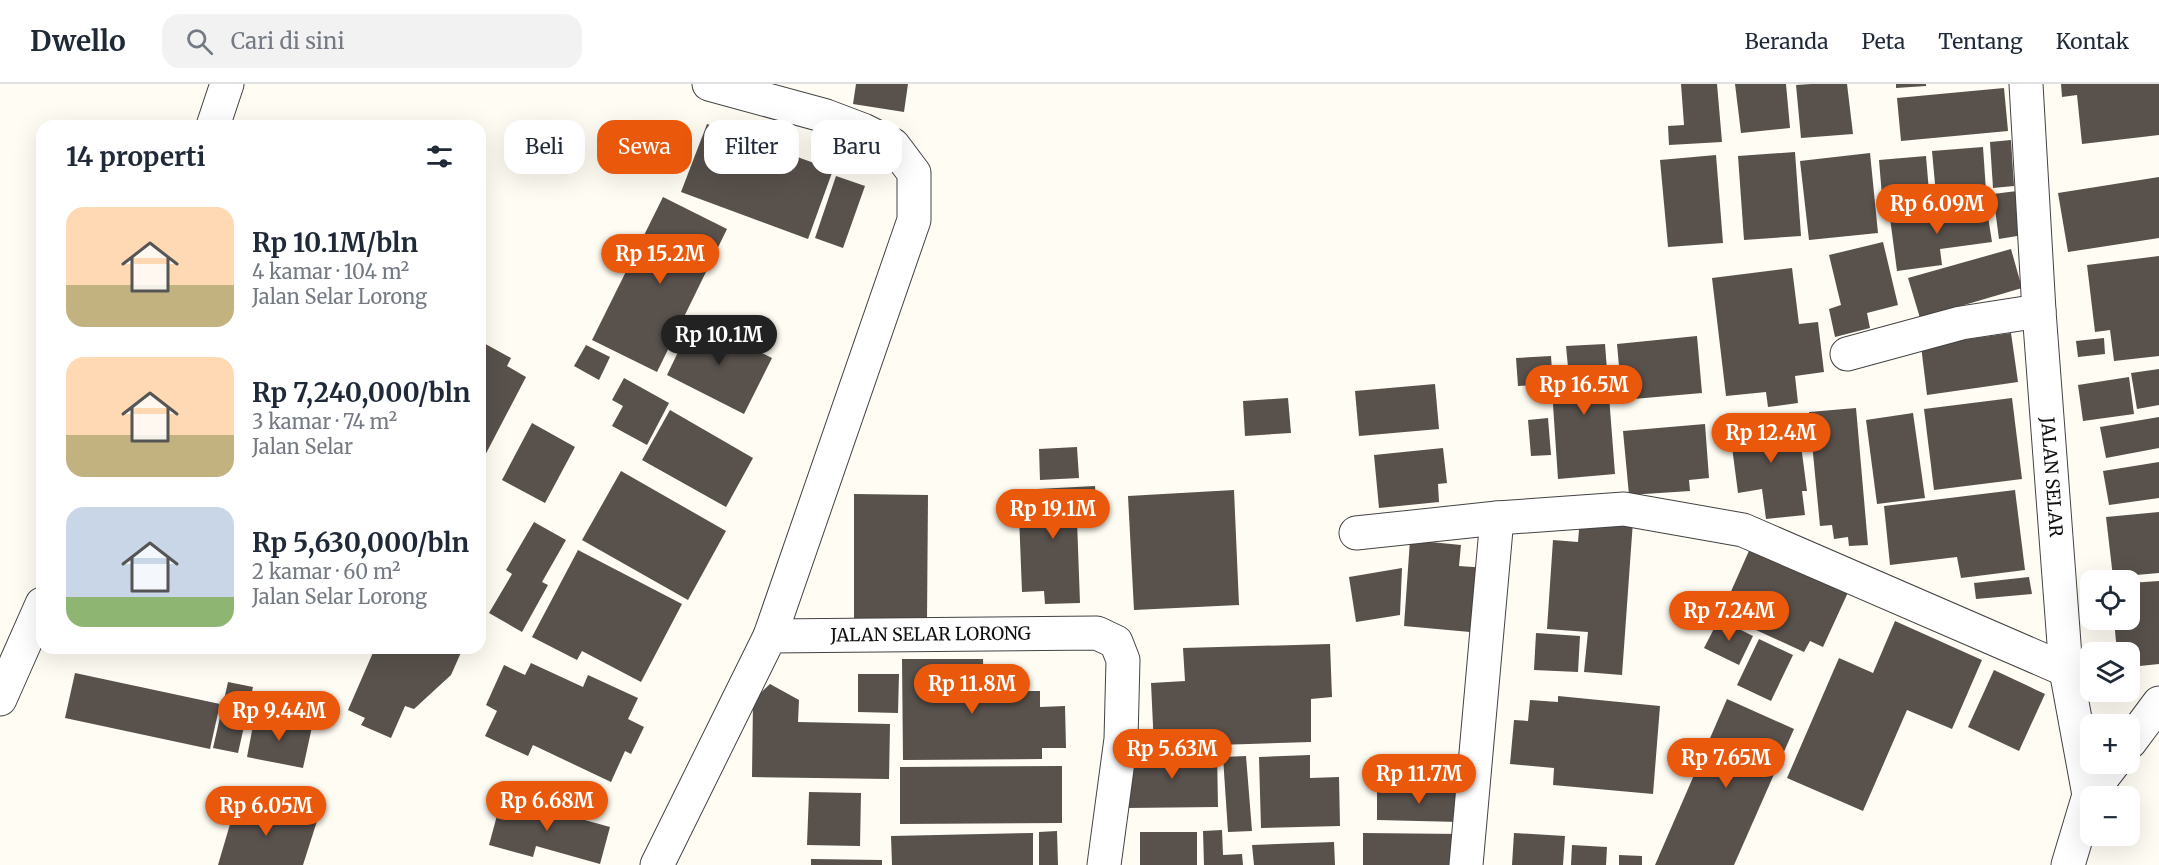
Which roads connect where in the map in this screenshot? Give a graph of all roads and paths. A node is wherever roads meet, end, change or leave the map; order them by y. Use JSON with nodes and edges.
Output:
{"nodes":[{"id":1,"x":227,"y":84,"type":"edge"},
{"id":2,"x":710,"y":84,"type":"edge"},
{"id":3,"x":2026,"y":84,"type":"edge"},
{"id":4,"x":215,"y":120,"type":"edge"},
{"id":5,"x":2039,"y":311,"type":"junction"},
{"id":6,"x":1847,"y":354,"type":"dead end"},
{"id":7,"x":1497,"y":518,"type":"junction"},
{"id":8,"x":1356,"y":533,"type":"dead end"},
{"id":9,"x":36,"y":618,"type":"edge"},
{"id":10,"x":770,"y":636,"type":"junction"},
{"id":11,"x":2066,"y":670,"type":"junction"},
{"id":12,"x":0,"y":699,"type":"edge"},
{"id":13,"x":2159,"y":703,"type":"edge"},
{"id":14,"x":2140,"y":729,"type":"edge"},
{"id":15,"x":2105,"y":774,"type":"edge"},
{"id":16,"x":2087,"y":786,"type":"edge"},
{"id":17,"x":2096,"y":786,"type":"edge"},
{"id":18,"x":2080,"y":825,"type":"edge"},
{"id":19,"x":657,"y":865,"type":"edge"},
{"id":20,"x":1104,"y":865,"type":"edge"},
{"id":21,"x":1466,"y":865,"type":"edge"},
{"id":22,"x":2068,"y":865,"type":"edge"}],
"edges":[{"from":1,"to":4,"type":"street"},
{"from":2,"to":10,"type":"street"},
{"from":3,"to":5,"type":"street","name":"JALAN SELAR"},
{"from":5,"to":6,"type":"street"},
{"from":5,"to":11,"type":"street","name":"JALAN SELAR"},
{"from":7,"to":8,"type":"street"},
{"from":7,"to":11,"type":"street"},
{"from":7,"to":21,"type":"street"},
{"from":9,"to":12,"type":"street"},
{"from":10,"to":19,"type":"street"},
{"from":10,"to":20,"type":"street","name":"JALAN SELAR LORONG"},
{"from":11,"to":16,"type":"street","name":"JALAN SELAR"},
{"from":13,"to":14,"type":"street"},
{"from":15,"to":17,"type":"street"},
{"from":18,"to":22,"type":"street","name":"JALAN SELAR"}]}
